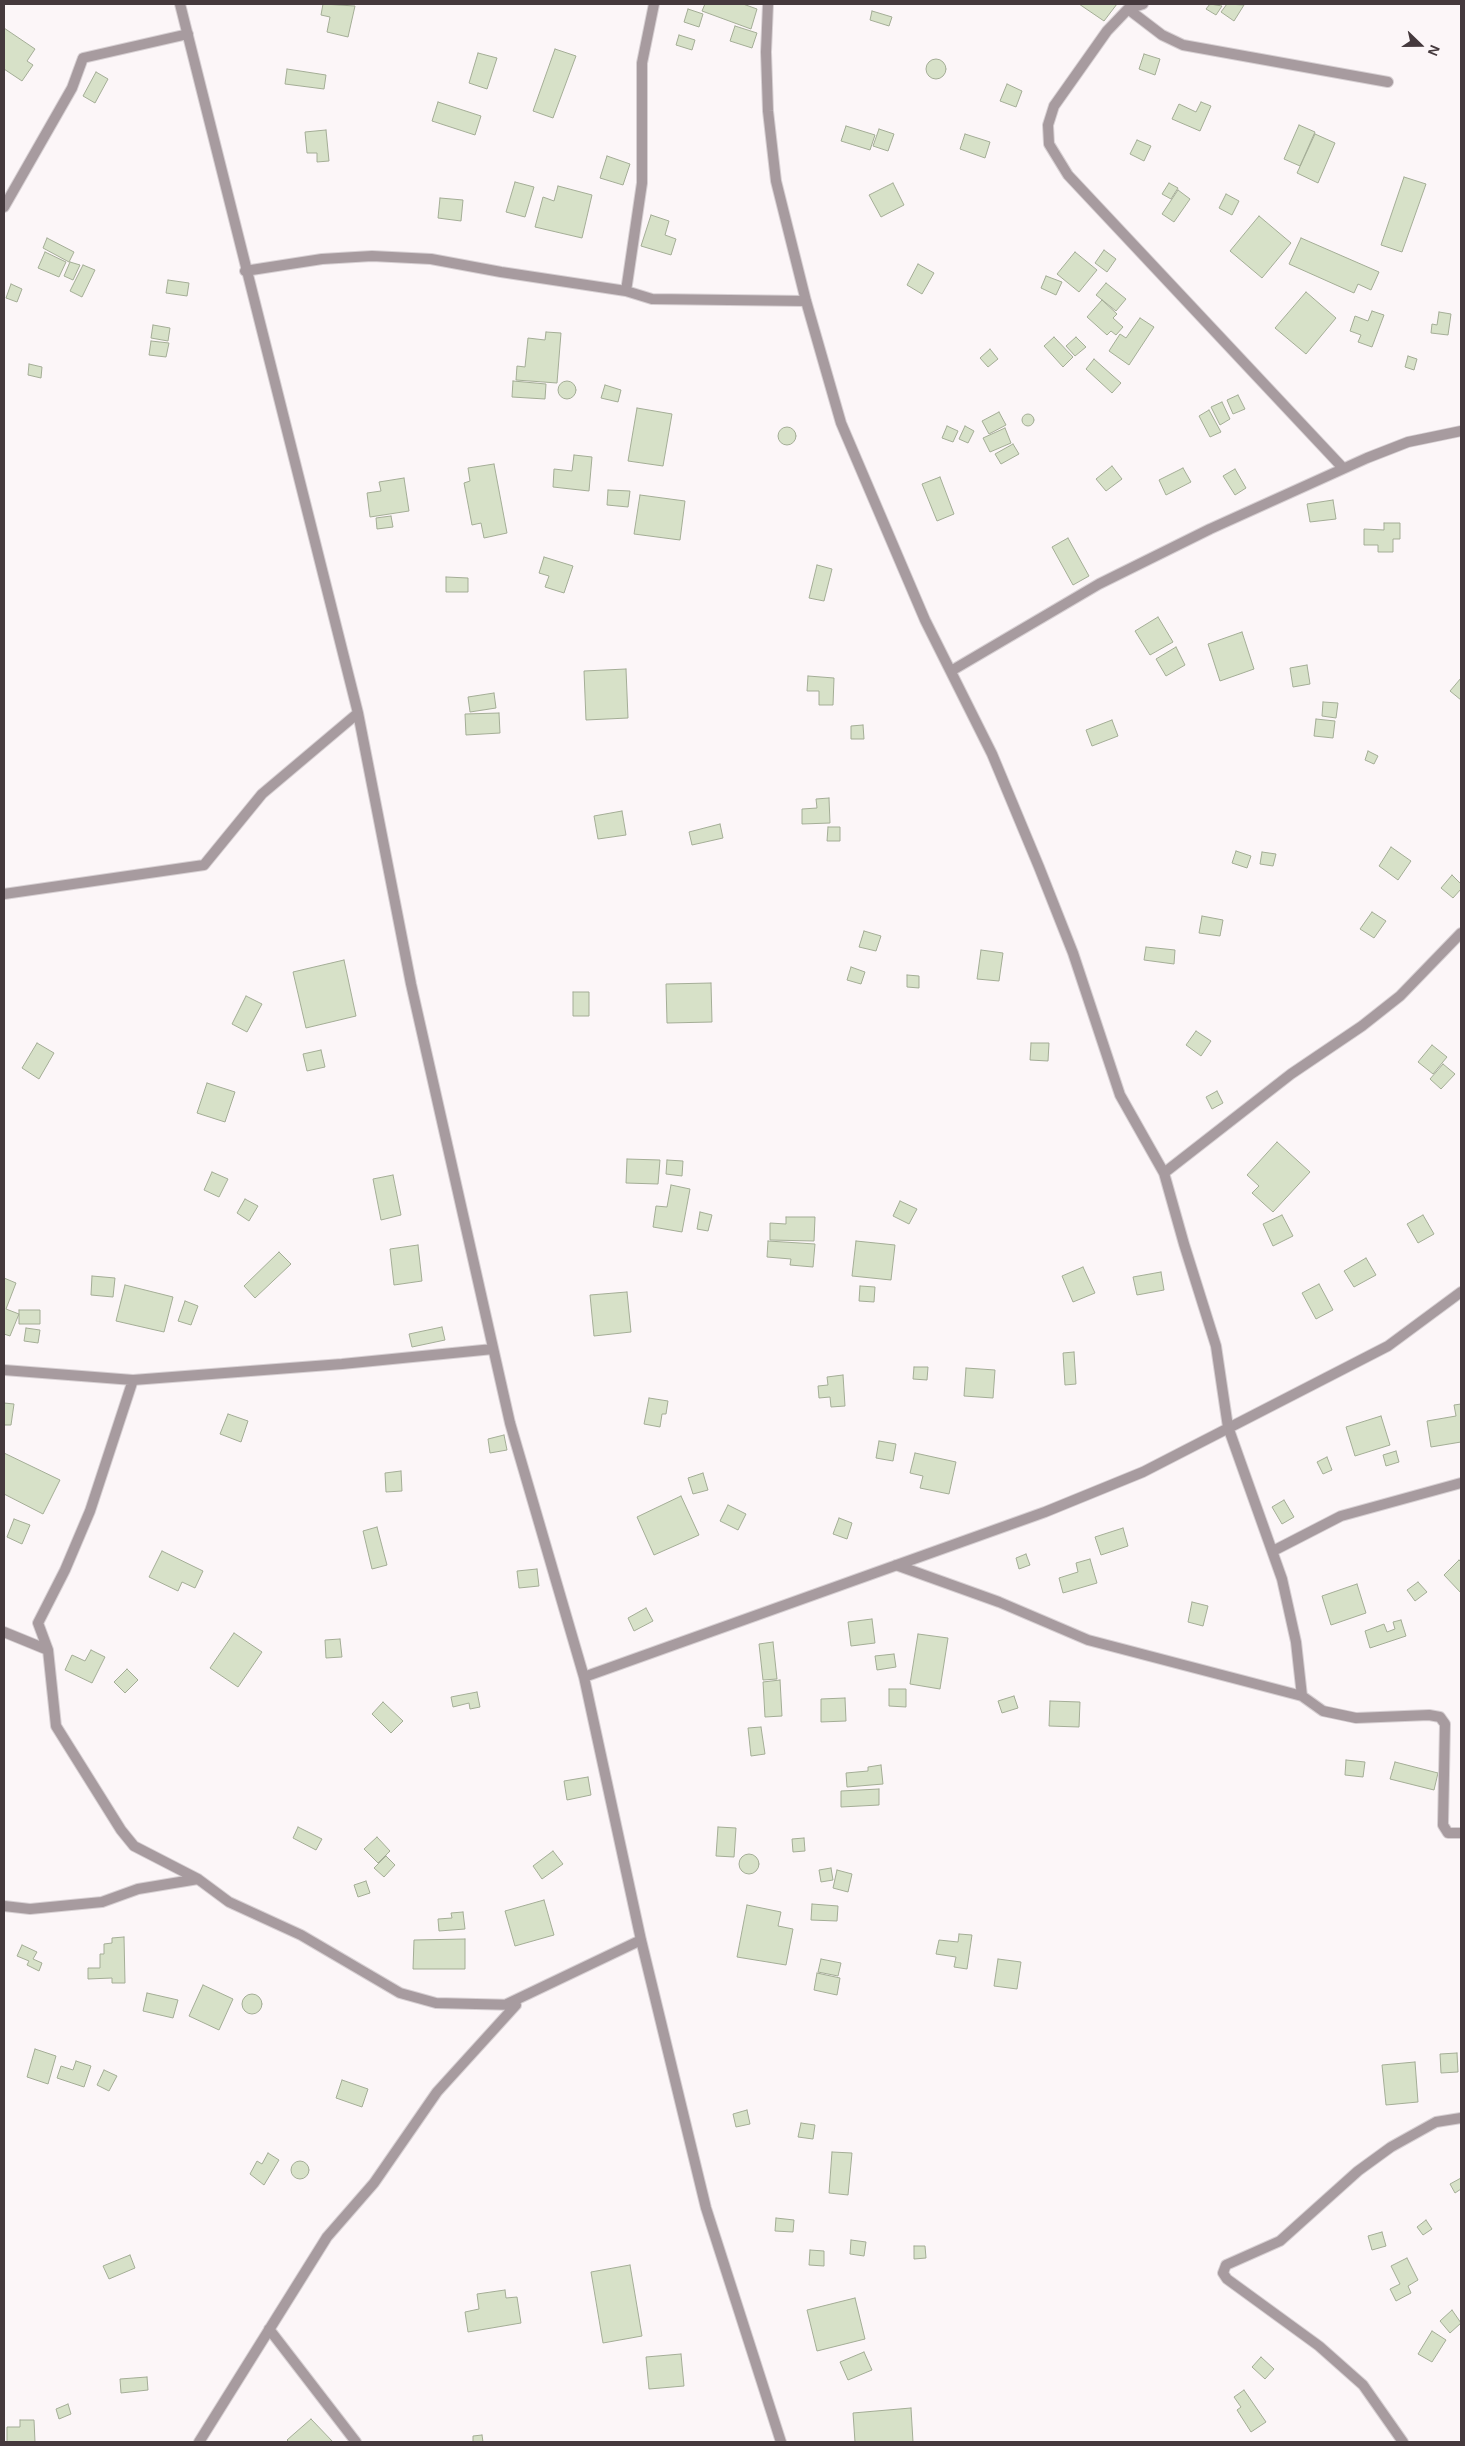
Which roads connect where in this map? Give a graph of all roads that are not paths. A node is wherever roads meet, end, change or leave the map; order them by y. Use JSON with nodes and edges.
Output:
{"nodes":[{"id":1,"x":180,"y":4,"type":"edge"},
{"id":2,"x":654,"y":4,"type":"edge"},
{"id":3,"x":768,"y":4,"type":"edge"},
{"id":4,"x":1143,"y":4,"type":"edge"},
{"id":5,"x":1128,"y":9,"type":"junction"},
{"id":6,"x":188,"y":34,"type":"junction"},
{"id":7,"x":1388,"y":82,"type":"dead end"},
{"id":8,"x":4,"y":206,"type":"edge"},
{"id":9,"x":245,"y":271,"type":"junction"},
{"id":10,"x":626,"y":291,"type":"junction"},
{"id":11,"x":806,"y":301,"type":"junction"},
{"id":12,"x":1461,"y":432,"type":"edge"},
{"id":13,"x":1344,"y":468,"type":"junction"},
{"id":14,"x":951,"y":672,"type":"junction"},
{"id":15,"x":358,"y":713,"type":"junction"},
{"id":16,"x":4,"y":894,"type":"edge"},
{"id":17,"x":1461,"y":933,"type":"edge"},
{"id":18,"x":1164,"y":1173,"type":"junction"},
{"id":19,"x":1461,"y":1292,"type":"edge"},
{"id":20,"x":493,"y":1349,"type":"junction"},
{"id":21,"x":4,"y":1370,"type":"edge"},
{"id":22,"x":133,"y":1380,"type":"junction"},
{"id":23,"x":1228,"y":1427,"type":"junction"},
{"id":24,"x":1461,"y":1482,"type":"edge"},
{"id":25,"x":1272,"y":1551,"type":"junction"},
{"id":26,"x":896,"y":1564,"type":"junction"},
{"id":27,"x":4,"y":1632,"type":"edge"},
{"id":28,"x":48,"y":1650,"type":"junction"},
{"id":29,"x":584,"y":1676,"type":"junction"},
{"id":30,"x":1302,"y":1696,"type":"junction"},
{"id":31,"x":1461,"y":1833,"type":"edge"},
{"id":32,"x":198,"y":1879,"type":"junction"},
{"id":33,"x":4,"y":1906,"type":"edge"},
{"id":34,"x":641,"y":1940,"type":"junction"},
{"id":35,"x":516,"y":2005,"type":"junction"},
{"id":36,"x":1461,"y":2118,"type":"edge"},
{"id":37,"x":269,"y":2329,"type":"junction"},
{"id":38,"x":199,"y":2442,"type":"edge"},
{"id":39,"x":356,"y":2442,"type":"edge"},
{"id":40,"x":781,"y":2442,"type":"edge"},
{"id":41,"x":1403,"y":2442,"type":"edge"}],
"edges":[{"from":1,"to":6,"type":"street"},
{"from":2,"to":10,"type":"street"},
{"from":3,"to":11,"type":"street"},
{"from":4,"to":5,"type":"street"},
{"from":5,"to":7,"type":"street"},
{"from":5,"to":13,"type":"street"},
{"from":6,"to":8,"type":"street"},
{"from":6,"to":9,"type":"street"},
{"from":9,"to":10,"type":"street"},
{"from":9,"to":15,"type":"street"},
{"from":10,"to":11,"type":"street"},
{"from":11,"to":14,"type":"street"},
{"from":12,"to":13,"type":"street"},
{"from":13,"to":14,"type":"street"},
{"from":14,"to":18,"type":"street"},
{"from":15,"to":16,"type":"street"},
{"from":15,"to":20,"type":"street"},
{"from":17,"to":18,"type":"street"},
{"from":18,"to":23,"type":"street"},
{"from":19,"to":23,"type":"street"},
{"from":20,"to":22,"type":"street"},
{"from":20,"to":29,"type":"street"},
{"from":21,"to":22,"type":"street"},
{"from":22,"to":28,"type":"street"},
{"from":23,"to":25,"type":"street"},
{"from":23,"to":26,"type":"street"},
{"from":24,"to":25,"type":"street"},
{"from":25,"to":30,"type":"street"},
{"from":26,"to":29,"type":"street"},
{"from":26,"to":30,"type":"street"},
{"from":27,"to":28,"type":"street"},
{"from":28,"to":32,"type":"street"},
{"from":29,"to":34,"type":"street"},
{"from":30,"to":31,"type":"street"},
{"from":32,"to":33,"type":"street"},
{"from":32,"to":35,"type":"street"},
{"from":34,"to":35,"type":"street"},
{"from":34,"to":40,"type":"street"},
{"from":35,"to":37,"type":"street"},
{"from":36,"to":41,"type":"street"},
{"from":37,"to":38,"type":"street"},
{"from":37,"to":39,"type":"street"}]}
